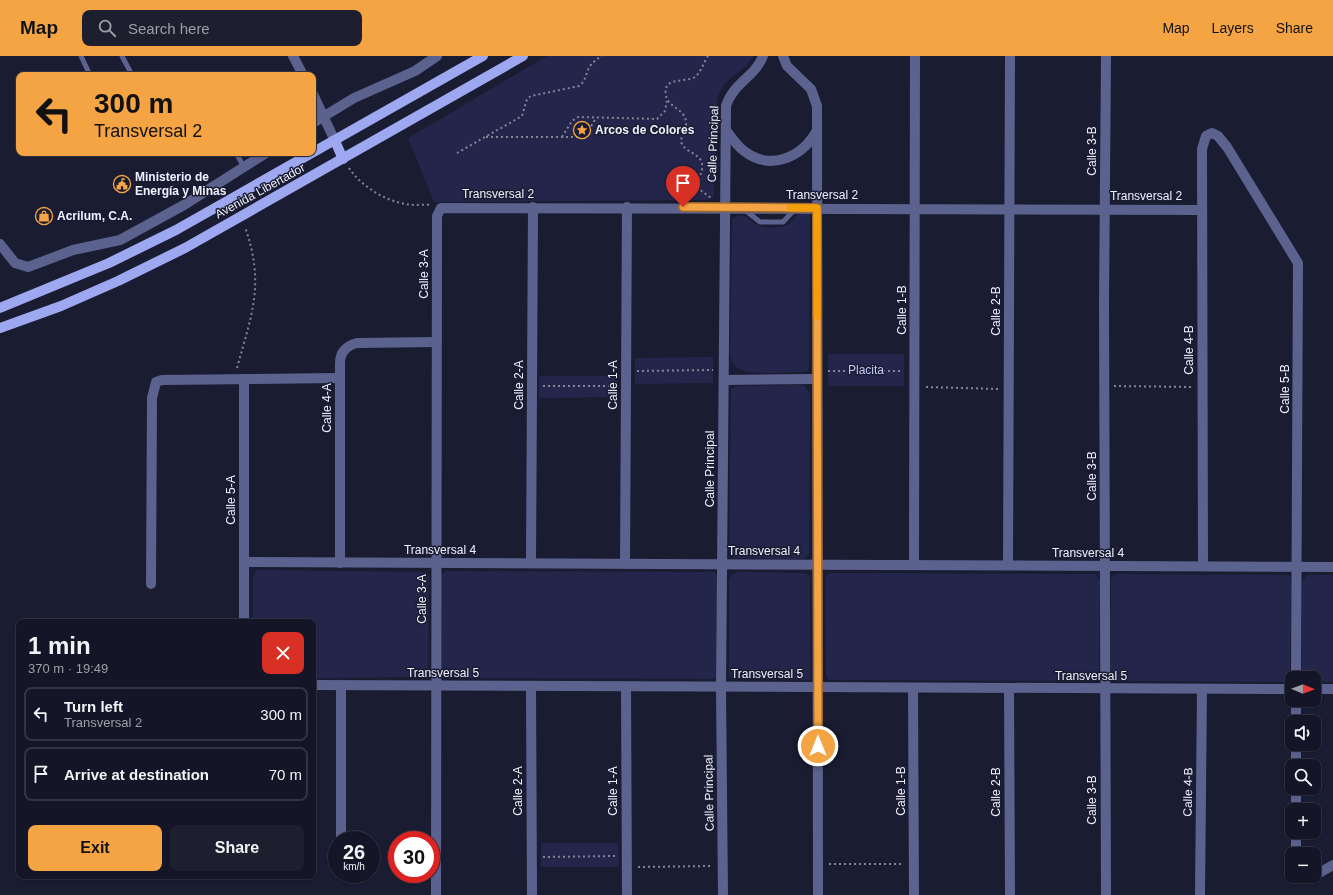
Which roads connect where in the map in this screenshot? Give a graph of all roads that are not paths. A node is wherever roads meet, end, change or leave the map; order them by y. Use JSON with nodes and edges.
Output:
{"nodes":[{"id":1,"x":81,"y":56,"type":"edge"},
{"id":2,"x":122,"y":56,"type":"edge"},
{"id":3,"x":293,"y":56,"type":"edge"},
{"id":4,"x":437,"y":56,"type":"edge"},
{"id":5,"x":483,"y":56,"type":"edge"},
{"id":6,"x":523,"y":56,"type":"edge"},
{"id":7,"x":763,"y":56,"type":"edge"},
{"id":8,"x":783,"y":56,"type":"edge"},
{"id":9,"x":915,"y":56,"type":"edge"},
{"id":10,"x":1010,"y":56,"type":"edge"},
{"id":11,"x":1106,"y":56,"type":"edge"},
{"id":12,"x":89,"y":72,"type":"edge"},
{"id":13,"x":130,"y":72,"type":"edge"},
{"id":14,"x":301,"y":72,"type":"edge"},
{"id":15,"x":316,"y":100,"type":"edge"},
{"id":16,"x":324,"y":116,"type":"junction"},
{"id":17,"x":316,"y":121,"type":"edge"},
{"id":18,"x":726,"y":130,"type":"junction"},
{"id":19,"x":817,"y":130,"type":"junction"},
{"id":20,"x":1206,"y":136,"type":"joint"},
{"id":21,"x":335,"y":141,"type":"junction"},
{"id":22,"x":316,"y":152,"type":"edge"},
{"id":23,"x":238,"y":156,"type":"edge"},
{"id":24,"x":261,"y":156,"type":"edge"},
{"id":25,"x":308,"y":156,"type":"edge"},
{"id":26,"x":343,"y":159,"type":"junction"},
{"id":27,"x":244,"y":167,"type":"junction"},
{"id":28,"x":533,"y":207,"type":"junction"},
{"id":29,"x":627,"y":207,"type":"junction"},
{"id":30,"x":441,"y":208,"type":"joint"},
{"id":31,"x":725,"y":208,"type":"junction"},
{"id":32,"x":743,"y":208,"type":"junction"},
{"id":33,"x":796,"y":208,"type":"junction"},
{"id":34,"x":817,"y":208,"type":"junction"},
{"id":35,"x":915,"y":208,"type":"junction"},
{"id":36,"x":1009,"y":209,"type":"junction"},
{"id":37,"x":1105,"y":209,"type":"junction"},
{"id":38,"x":1202,"y":210,"type":"junction"},
{"id":39,"x":116,"y":241,"type":"junction"},
{"id":40,"x":0,"y":244,"type":"edge"},
{"id":41,"x":123,"y":256,"type":"junction"},
{"id":42,"x":0,"y":308,"type":"edge"},
{"id":43,"x":0,"y":328,"type":"edge"},
{"id":44,"x":436,"y":342,"type":"junction"},
{"id":45,"x":724,"y":375,"type":"junction"},
{"id":46,"x":817,"y":375,"type":"junction"},
{"id":47,"x":340,"y":378,"type":"junction"},
{"id":48,"x":239,"y":379,"type":"junction"},
{"id":49,"x":244,"y":562,"type":"junction"},
{"id":50,"x":340,"y":563,"type":"junction"},
{"id":51,"x":435,"y":563,"type":"junction"},
{"id":52,"x":531,"y":563,"type":"junction"},
{"id":53,"x":625,"y":564,"type":"junction"},
{"id":54,"x":722,"y":564,"type":"junction"},
{"id":55,"x":817,"y":565,"type":"junction"},
{"id":56,"x":914,"y":565,"type":"junction"},
{"id":57,"x":1008,"y":565,"type":"junction"},
{"id":58,"x":1105,"y":566,"type":"junction"},
{"id":59,"x":1203,"y":566,"type":"junction"},
{"id":60,"x":1297,"y":567,"type":"junction"},
{"id":61,"x":1333,"y":567,"type":"edge"},
{"id":62,"x":150,"y":584,"type":"dead end"},
{"id":63,"x":244,"y":619,"type":"edge"},
{"id":64,"x":1296,"y":671,"type":"edge"},
{"id":65,"x":316,"y":686,"type":"edge"},
{"id":66,"x":341,"y":686,"type":"junction"},
{"id":67,"x":436,"y":686,"type":"junction"},
{"id":68,"x":531,"y":686,"type":"junction"},
{"id":69,"x":626,"y":687,"type":"junction"},
{"id":70,"x":721,"y":687,"type":"junction"},
{"id":71,"x":818,"y":688,"type":"junction"},
{"id":72,"x":913,"y":688,"type":"junction"},
{"id":73,"x":1009,"y":688,"type":"junction"},
{"id":74,"x":1105,"y":689,"type":"junction"},
{"id":75,"x":1202,"y":689,"type":"junction"},
{"id":76,"x":1285,"y":689,"type":"edge"},
{"id":77,"x":1321,"y":689,"type":"edge"},
{"id":78,"x":1333,"y":689,"type":"edge"},
{"id":79,"x":341,"y":831,"type":"edge"},
{"id":80,"x":1333,"y":865,"type":"edge"},
{"id":81,"x":1321,"y":872,"type":"edge"},
{"id":82,"x":436,"y":895,"type":"edge"},
{"id":83,"x":532,"y":895,"type":"edge"},
{"id":84,"x":626,"y":895,"type":"edge"},
{"id":85,"x":723,"y":895,"type":"edge"},
{"id":86,"x":818,"y":895,"type":"edge"},
{"id":87,"x":914,"y":895,"type":"edge"},
{"id":88,"x":1010,"y":895,"type":"edge"},
{"id":89,"x":1106,"y":895,"type":"edge"},
{"id":90,"x":1200,"y":895,"type":"edge"}],
"edges":[{"from":1,"to":12,"type":"lane"},
{"from":2,"to":13,"type":"lane"},
{"from":3,"to":14,"type":"street"},
{"from":4,"to":16,"type":"street"},
{"from":5,"to":21,"type":"main road","name":"Avenida Libertador"},
{"from":6,"to":26,"type":"main road","name":"Avenida Libertador"},
{"from":7,"to":18,"type":"street","name":"Calle Principal"},
{"from":8,"to":19,"type":"street"},
{"from":9,"to":35,"type":"street","name":"Calle 1-B"},
{"from":10,"to":36,"type":"street","name":"Calle 2-B"},
{"from":11,"to":37,"type":"street","name":"Calle 3-B"},
{"from":15,"to":16,"type":"street"},
{"from":16,"to":17,"type":"street"},
{"from":16,"to":21,"type":"street"},
{"from":18,"to":19,"type":"street"},
{"from":18,"to":31,"type":"street","name":"Calle Principal"},
{"from":19,"to":34,"type":"street"},
{"from":20,"to":38,"type":"street","name":"Calle 4-B"},
{"from":20,"to":60,"type":"street","name":"Calle 5-B"},
{"from":21,"to":22,"type":"main road","name":"Avenida Libertador"},
{"from":21,"to":26,"type":"main road"},
{"from":23,"to":27,"type":"lane"},
{"from":24,"to":27,"type":"street"},
{"from":25,"to":41,"type":"main road","name":"Avenida Libertador"},
{"from":26,"to":43,"type":"main road","name":"Avenida Libertador"},
{"from":27,"to":39,"type":"street"},
{"from":28,"to":29,"type":"street","name":"Transversal 2"},
{"from":28,"to":30,"type":"street","name":"Transversal 2"},
{"from":28,"to":52,"type":"street","name":"Calle 2-A"},
{"from":29,"to":31,"type":"street","name":"Transversal 2"},
{"from":29,"to":53,"type":"street","name":"Calle 1-A"},
{"from":30,"to":44,"type":"street","name":"Calle 3-A"},
{"from":31,"to":32,"type":"street","name":"Transversal 2"},
{"from":31,"to":45,"type":"street","name":"Calle Principal"},
{"from":32,"to":33,"type":"street","name":"Transversal 2"},
{"from":32,"to":33,"type":"lane"},
{"from":33,"to":34,"type":"street","name":"Transversal 2"},
{"from":34,"to":35,"type":"street","name":"Transversal 2"},
{"from":34,"to":46,"type":"street"},
{"from":35,"to":36,"type":"street","name":"Transversal 2"},
{"from":35,"to":56,"type":"street","name":"Calle 1-B"},
{"from":36,"to":37,"type":"street","name":"Transversal 2"},
{"from":36,"to":57,"type":"street","name":"Calle 2-B"},
{"from":37,"to":38,"type":"street","name":"Transversal 2"},
{"from":37,"to":58,"type":"street","name":"Calle 3-B"},
{"from":38,"to":59,"type":"street","name":"Calle 4-B"},
{"from":39,"to":40,"type":"street"},
{"from":39,"to":41,"type":"street"},
{"from":41,"to":42,"type":"main road","name":"Avenida Libertador"},
{"from":44,"to":47,"type":"street","name":"Calle 4-A"},
{"from":44,"to":51,"type":"street","name":"Calle 3-A"},
{"from":45,"to":46,"type":"street"},
{"from":45,"to":54,"type":"street","name":"Calle Principal"},
{"from":46,"to":55,"type":"street"},
{"from":47,"to":48,"type":"street"},
{"from":47,"to":50,"type":"street","name":"Calle 4-A"},
{"from":48,"to":49,"type":"street","name":"Calle 5-A"},
{"from":48,"to":62,"type":"street"},
{"from":49,"to":50,"type":"street","name":"Transversal 4"},
{"from":49,"to":63,"type":"street","name":"Calle 5-A"},
{"from":50,"to":51,"type":"street","name":"Transversal 4"},
{"from":51,"to":52,"type":"street","name":"Transversal 4"},
{"from":51,"to":67,"type":"street","name":"Calle 3-A"},
{"from":52,"to":53,"type":"street","name":"Transversal 4"},
{"from":53,"to":54,"type":"street","name":"Transversal 4"},
{"from":54,"to":55,"type":"street","name":"Transversal 4"},
{"from":54,"to":70,"type":"street","name":"Calle Principal"},
{"from":55,"to":56,"type":"street","name":"Transversal 4"},
{"from":55,"to":71,"type":"street"},
{"from":56,"to":57,"type":"street","name":"Transversal 4"},
{"from":57,"to":58,"type":"street","name":"Transversal 4"},
{"from":58,"to":59,"type":"street","name":"Transversal 4"},
{"from":58,"to":74,"type":"street","name":"Calle 3-B"},
{"from":59,"to":60,"type":"street","name":"Transversal 4"},
{"from":60,"to":61,"type":"street","name":"Transversal 4"},
{"from":60,"to":64,"type":"street","name":"Calle 5-B"},
{"from":65,"to":66,"type":"street","name":"Transversal 5"},
{"from":66,"to":67,"type":"street","name":"Transversal 5"},
{"from":66,"to":79,"type":"street"},
{"from":67,"to":68,"type":"street","name":"Transversal 5"},
{"from":67,"to":82,"type":"street","name":"Calle 3-A"},
{"from":68,"to":69,"type":"street","name":"Transversal 5"},
{"from":68,"to":83,"type":"street","name":"Calle 2-A"},
{"from":69,"to":70,"type":"street","name":"Transversal 5"},
{"from":69,"to":84,"type":"street","name":"Calle 1-A"},
{"from":70,"to":71,"type":"street","name":"Transversal 5"},
{"from":70,"to":85,"type":"street","name":"Calle Principal"},
{"from":71,"to":72,"type":"street","name":"Transversal 5"},
{"from":71,"to":86,"type":"street"},
{"from":72,"to":73,"type":"street","name":"Transversal 5"},
{"from":72,"to":87,"type":"street","name":"Calle 1-B"},
{"from":73,"to":74,"type":"street","name":"Transversal 5"},
{"from":73,"to":88,"type":"street","name":"Calle 2-B"},
{"from":74,"to":75,"type":"street","name":"Transversal 5"},
{"from":74,"to":89,"type":"street","name":"Calle 3-B"},
{"from":75,"to":76,"type":"street","name":"Transversal 5"},
{"from":75,"to":90,"type":"street","name":"Calle 4-B"},
{"from":77,"to":78,"type":"street"},
{"from":80,"to":81,"type":"street"}]}
